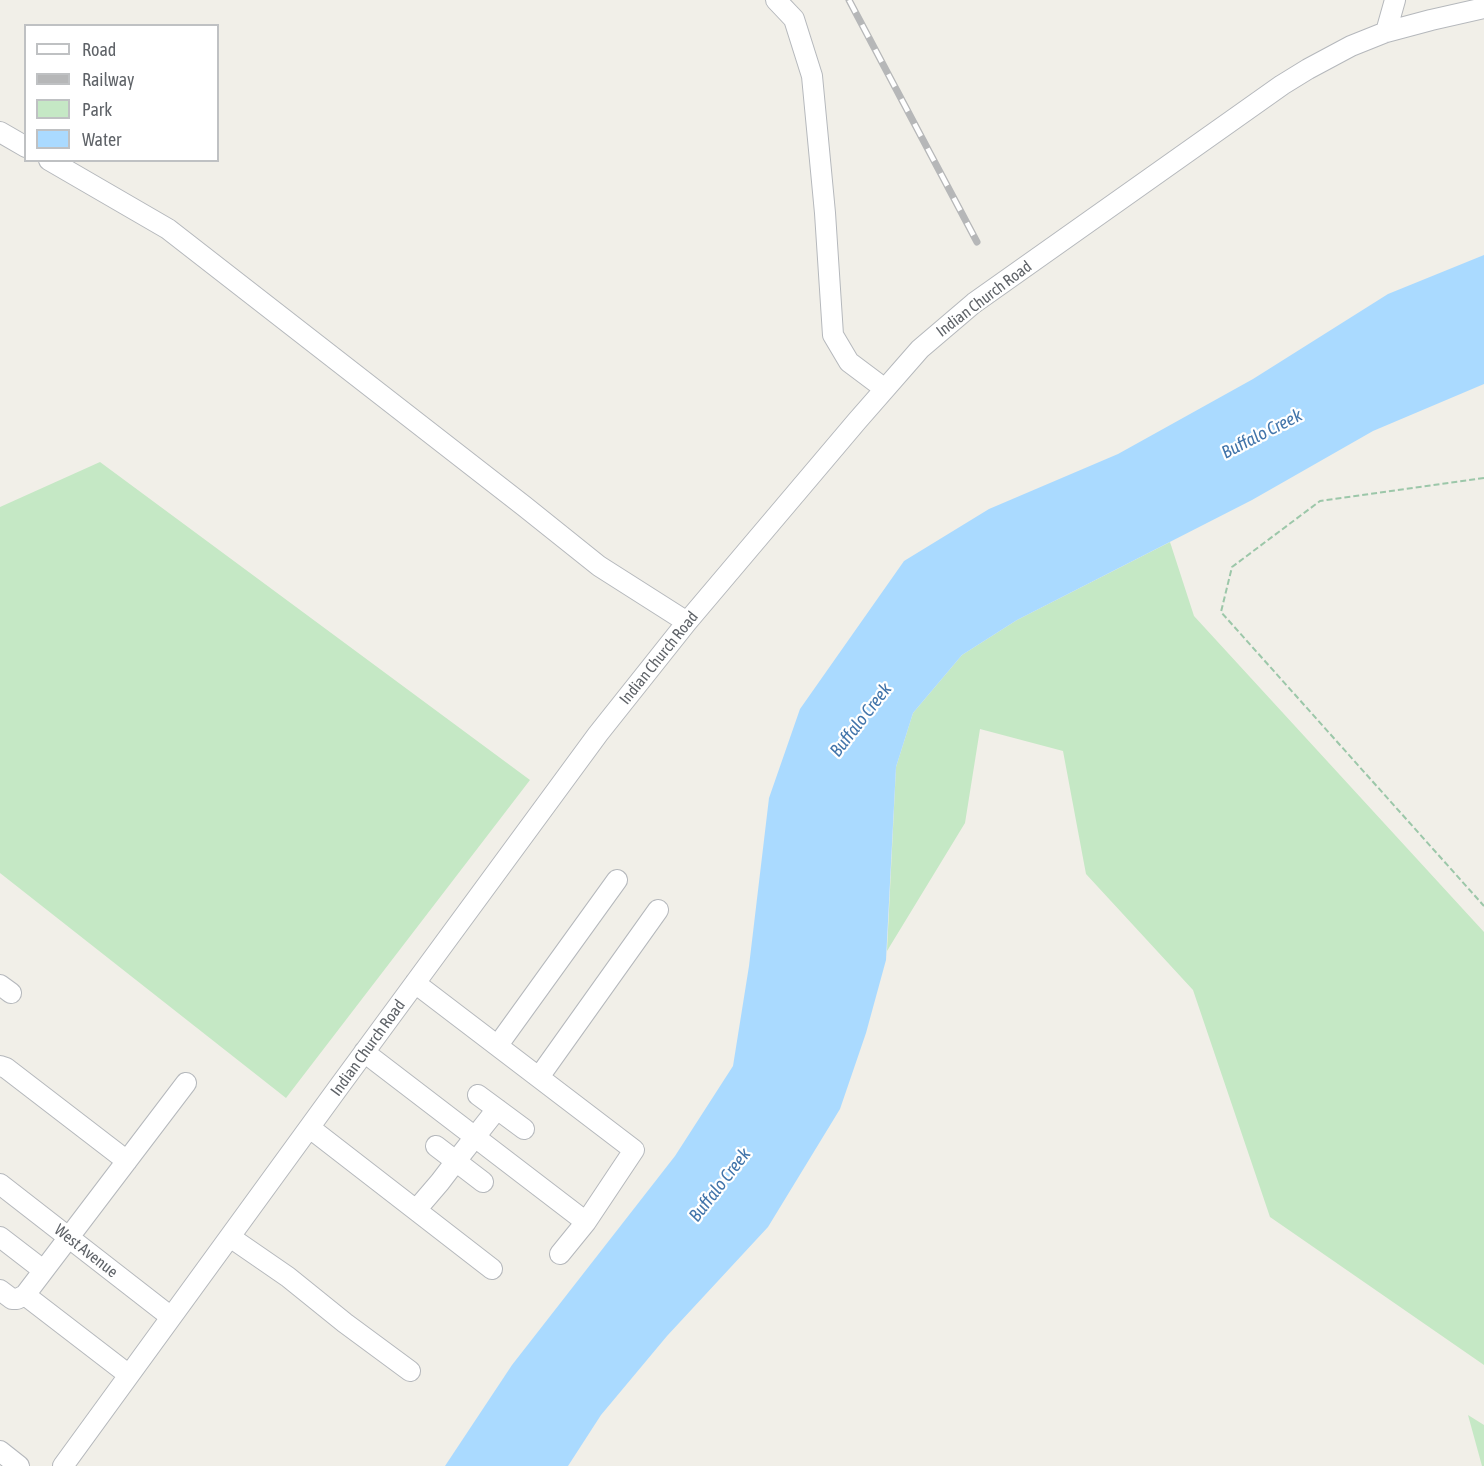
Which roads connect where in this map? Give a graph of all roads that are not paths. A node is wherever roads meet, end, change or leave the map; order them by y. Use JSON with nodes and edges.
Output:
{"nodes":[{"id":1,"x":776,"y":0,"type":"edge"},
{"id":2,"x":1395,"y":0,"type":"edge"},
{"id":3,"x":1484,"y":8,"type":"edge"},
{"id":4,"x":1386,"y":32,"type":"junction"},
{"id":5,"x":0,"y":132,"type":"edge"},
{"id":6,"x":24,"y":146,"type":"edge"},
{"id":7,"x":52,"y":162,"type":"edge"},
{"id":8,"x":885,"y":388,"type":"junction"},
{"id":9,"x":687,"y":622,"type":"junction"},
{"id":10,"x":618,"y":880,"type":"dead end"},
{"id":11,"x":658,"y":910,"type":"dead end"},
{"id":12,"x":415,"y":982,"type":"junction"},
{"id":13,"x":498,"y":1045,"type":"junction"},
{"id":14,"x":364,"y":1052,"type":"junction"},
{"id":15,"x":0,"y":1066,"type":"edge"},
{"id":16,"x":539,"y":1077,"type":"junction"},
{"id":17,"x":186,"y":1083,"type":"dead end"},
{"id":18,"x":478,"y":1095,"type":"dead end"},
{"id":19,"x":497,"y":1109,"type":"junction"},
{"id":20,"x":310,"y":1128,"type":"junction"},
{"id":21,"x":524,"y":1129,"type":"dead end"},
{"id":22,"x":475,"y":1138,"type":"junction"},
{"id":23,"x":436,"y":1146,"type":"dead end"},
{"id":24,"x":127,"y":1161,"type":"junction"},
{"id":25,"x":456,"y":1161,"type":"junction"},
{"id":26,"x":483,"y":1182,"type":"dead end"},
{"id":27,"x":0,"y":1184,"type":"edge"},
{"id":28,"x":416,"y":1210,"type":"junction"},
{"id":29,"x":586,"y":1222,"type":"junction"},
{"id":30,"x":0,"y":1237,"type":"edge"},
{"id":31,"x":230,"y":1237,"type":"junction"},
{"id":32,"x":69,"y":1238,"type":"junction"},
{"id":33,"x":560,"y":1254,"type":"dead end"},
{"id":34,"x":492,"y":1269,"type":"dead end"},
{"id":35,"x":43,"y":1270,"type":"junction"},
{"id":36,"x":0,"y":1290,"type":"edge"},
{"id":37,"x":25,"y":1295,"type":"junction"},
{"id":38,"x":171,"y":1317,"type":"junction"},
{"id":39,"x":410,"y":1371,"type":"dead end"},
{"id":40,"x":129,"y":1375,"type":"junction"},
{"id":41,"x":0,"y":1451,"type":"edge"},
{"id":42,"x":19,"y":1466,"type":"edge"},
{"id":43,"x":63,"y":1466,"type":"edge"}],
"edges":[{"from":1,"to":8,"type":"street"},
{"from":2,"to":4,"type":"street"},
{"from":3,"to":4,"type":"street","name":"Indian Church Road"},
{"from":4,"to":8,"type":"street","name":"Indian Church Road"},
{"from":5,"to":6,"type":"street"},
{"from":7,"to":9,"type":"street"},
{"from":8,"to":9,"type":"street","name":"Indian Church Road"},
{"from":9,"to":12,"type":"street","name":"Indian Church Road"},
{"from":10,"to":13,"type":"street"},
{"from":11,"to":16,"type":"street"},
{"from":12,"to":13,"type":"street"},
{"from":12,"to":14,"type":"street","name":"Indian Church Road"},
{"from":13,"to":16,"type":"street"},
{"from":14,"to":20,"type":"street","name":"Indian Church Road"},
{"from":14,"to":22,"type":"street"},
{"from":15,"to":24,"type":"street"},
{"from":16,"to":29,"type":"street"},
{"from":17,"to":24,"type":"street"},
{"from":18,"to":19,"type":"street"},
{"from":19,"to":21,"type":"street"},
{"from":19,"to":22,"type":"street"},
{"from":20,"to":28,"type":"street"},
{"from":20,"to":31,"type":"street","name":"Indian Church Road"},
{"from":22,"to":25,"type":"street"},
{"from":22,"to":29,"type":"street"},
{"from":23,"to":25,"type":"street"},
{"from":24,"to":32,"type":"street"},
{"from":25,"to":26,"type":"street"},
{"from":25,"to":28,"type":"street"},
{"from":27,"to":32,"type":"street","name":"West Avenue"},
{"from":28,"to":34,"type":"street"},
{"from":29,"to":33,"type":"street"},
{"from":30,"to":35,"type":"street"},
{"from":31,"to":38,"type":"street","name":"Indian Church Road"},
{"from":31,"to":39,"type":"street"},
{"from":32,"to":35,"type":"street"},
{"from":32,"to":38,"type":"street","name":"West Avenue"},
{"from":35,"to":37,"type":"street"},
{"from":36,"to":37,"type":"street"},
{"from":37,"to":40,"type":"street"},
{"from":38,"to":40,"type":"street","name":"Indian Church Road"},
{"from":40,"to":43,"type":"street","name":"Indian Church Road"},
{"from":41,"to":42,"type":"street"}]}
